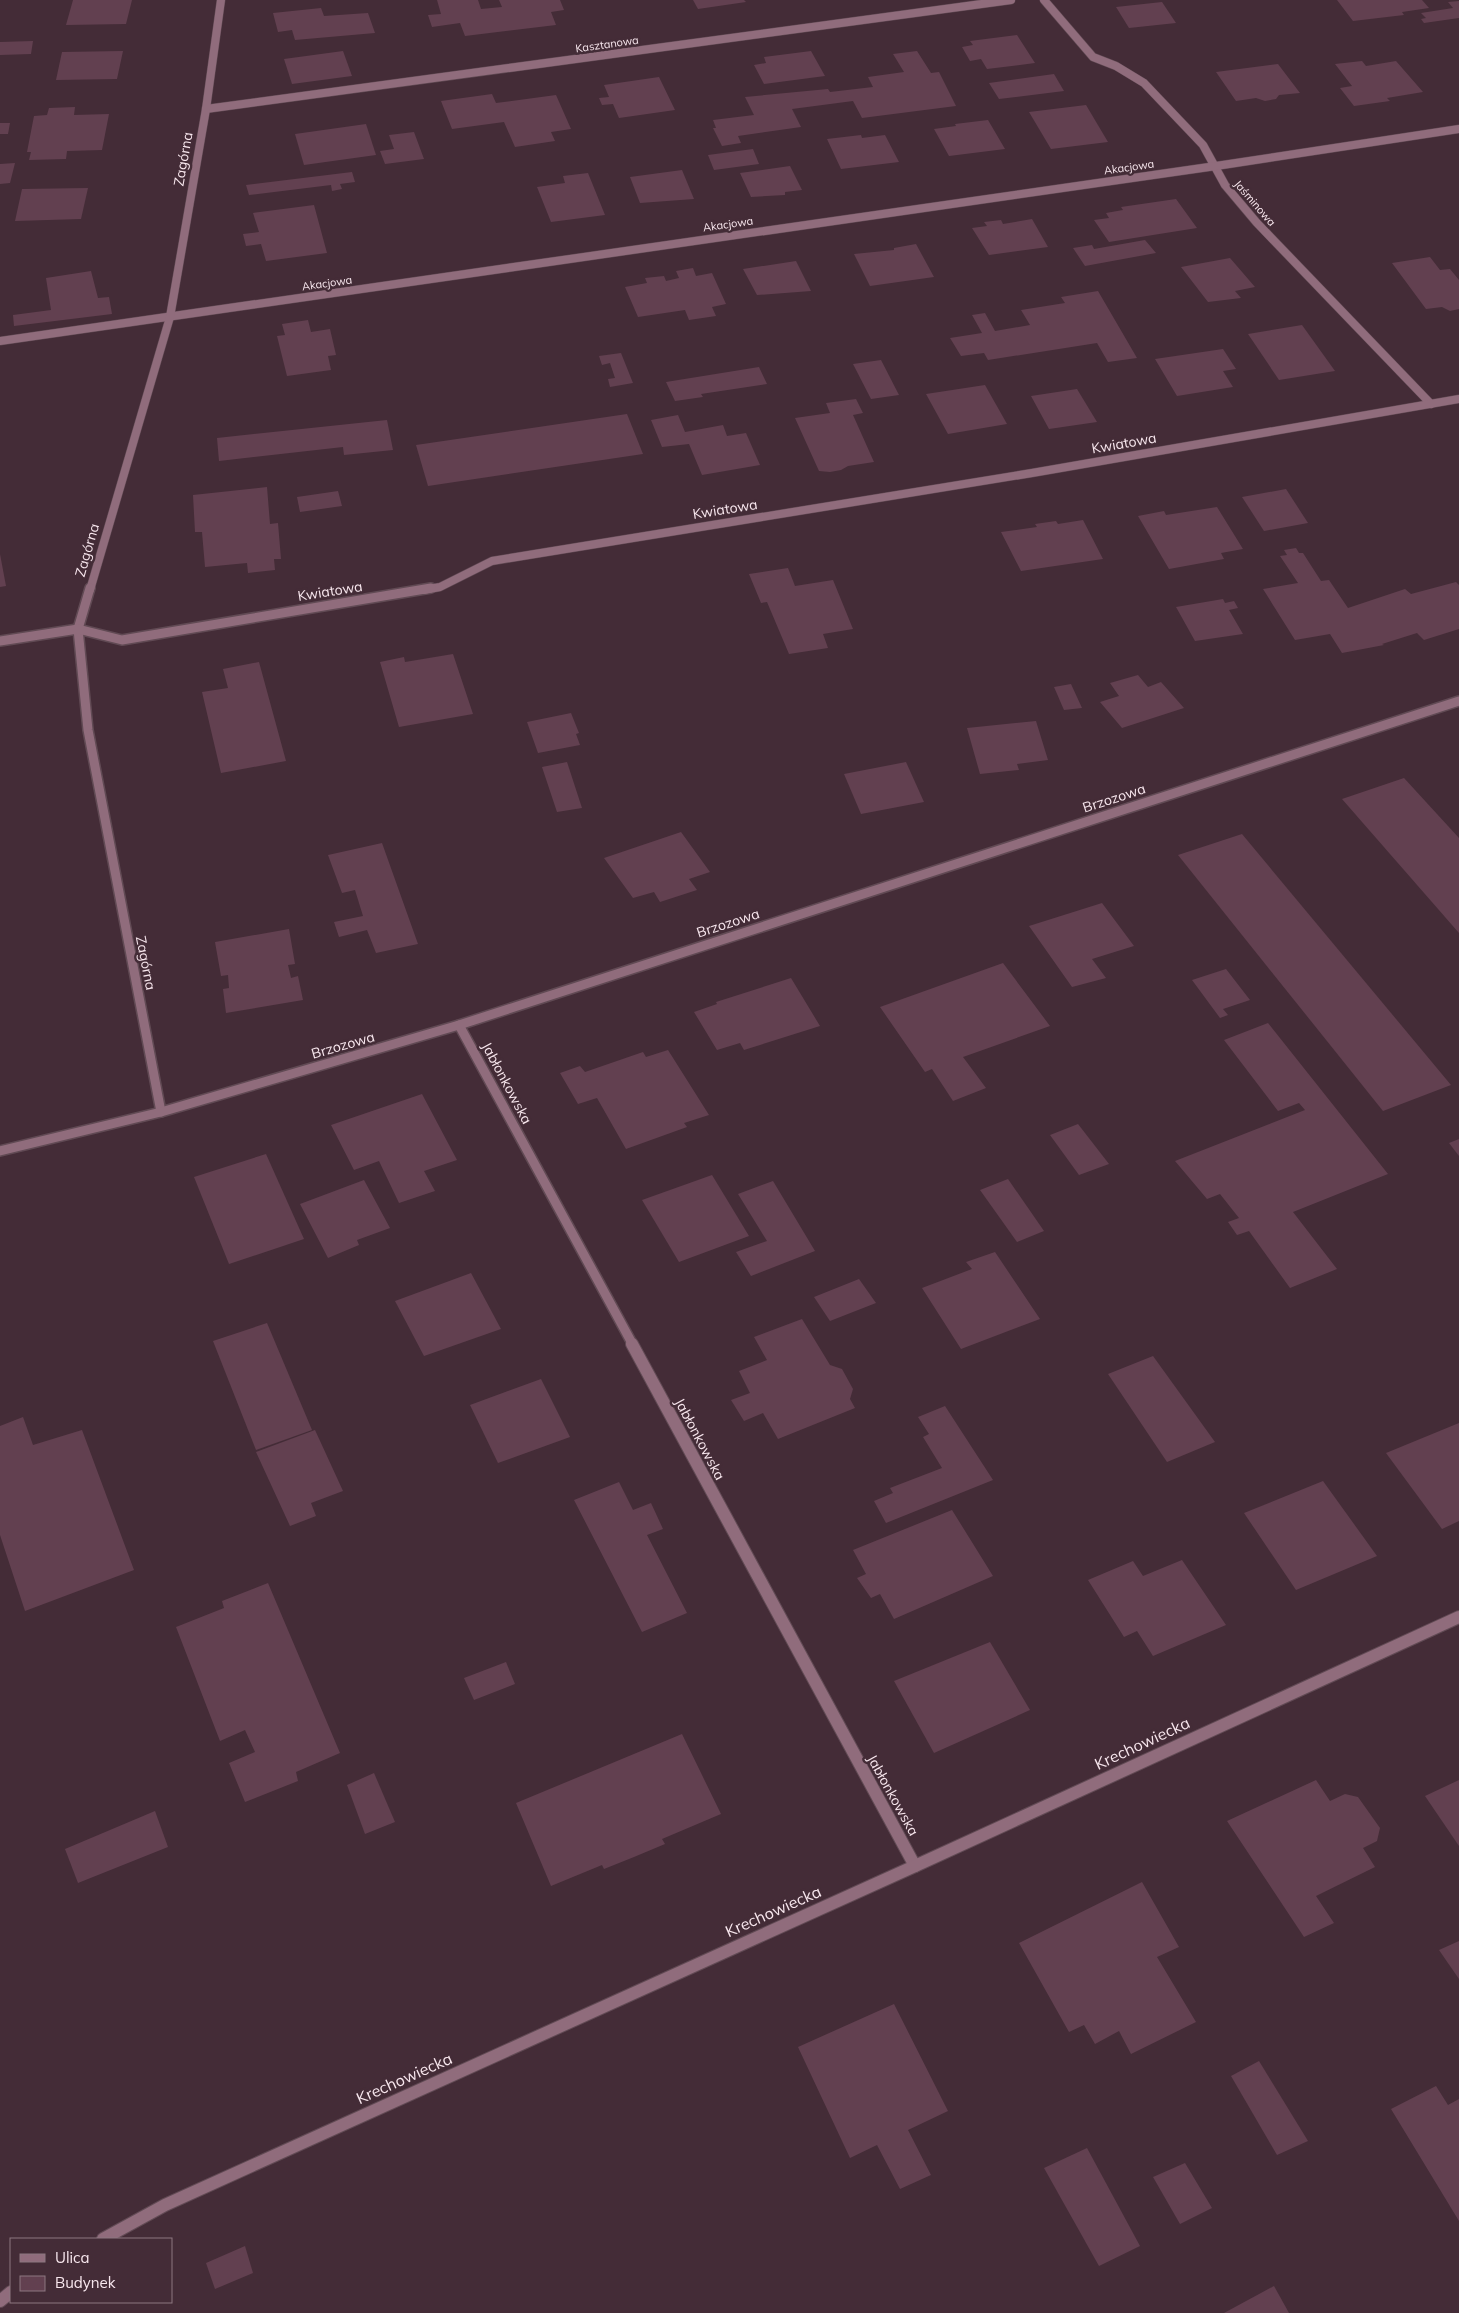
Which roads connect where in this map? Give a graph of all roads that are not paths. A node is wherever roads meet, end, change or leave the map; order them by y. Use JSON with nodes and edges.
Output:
{"nodes":[{"id":1,"x":221,"y":0,"type":"edge"},
{"id":2,"x":1011,"y":0,"type":"edge"},
{"id":3,"x":1044,"y":0,"type":"edge"},
{"id":4,"x":206,"y":109,"type":"junction"},
{"id":5,"x":1459,"y":129,"type":"edge"},
{"id":6,"x":1216,"y":166,"type":"junction"},
{"id":7,"x":170,"y":317,"type":"junction"},
{"id":8,"x":0,"y":341,"type":"edge"},
{"id":9,"x":1459,"y":399,"type":"edge"},
{"id":10,"x":1431,"y":404,"type":"junction"},
{"id":11,"x":78,"y":629,"type":"junction"},
{"id":12,"x":0,"y":641,"type":"edge"},
{"id":13,"x":1459,"y":701,"type":"edge"},
{"id":14,"x":459,"y":1025,"type":"junction"},
{"id":15,"x":161,"y":1112,"type":"junction"},
{"id":16,"x":0,"y":1151,"type":"edge"},
{"id":17,"x":1459,"y":1617,"type":"edge"},
{"id":18,"x":915,"y":1866,"type":"junction"},
{"id":19,"x":105,"y":2238,"type":"edge"},
{"id":20,"x":10,"y":2293,"type":"edge"},
{"id":21,"x":0,"y":2301,"type":"edge"}],
"edges":[{"from":1,"to":4,"type":"street","name":"Zagórna"},
{"from":2,"to":4,"type":"street","name":"Kasztanowa"},
{"from":3,"to":6,"type":"street","name":"Jaśminowa"},
{"from":4,"to":7,"type":"street","name":"Zagórna"},
{"from":5,"to":6,"type":"street","name":"Akacjowa"},
{"from":6,"to":7,"type":"street","name":"Akacjowa"},
{"from":6,"to":10,"type":"street","name":"Jaśminowa"},
{"from":7,"to":8,"type":"street","name":"Akacjowa"},
{"from":7,"to":11,"type":"street","name":"Zagórna"},
{"from":9,"to":10,"type":"street","name":"Kwiatowa"},
{"from":10,"to":11,"type":"street","name":"Kwiatowa"},
{"from":11,"to":12,"type":"street","name":"Kwiatowa"},
{"from":11,"to":15,"type":"street","name":"Zagórna"},
{"from":13,"to":14,"type":"street","name":"Brzozowa"},
{"from":14,"to":15,"type":"street","name":"Brzozowa"},
{"from":14,"to":18,"type":"street","name":"Jabłonkowska"},
{"from":15,"to":16,"type":"street","name":"Brzozowa"},
{"from":17,"to":18,"type":"street","name":"Krechowiecka"},
{"from":18,"to":19,"type":"street","name":"Krechowiecka"},
{"from":20,"to":21,"type":"street"}]}
